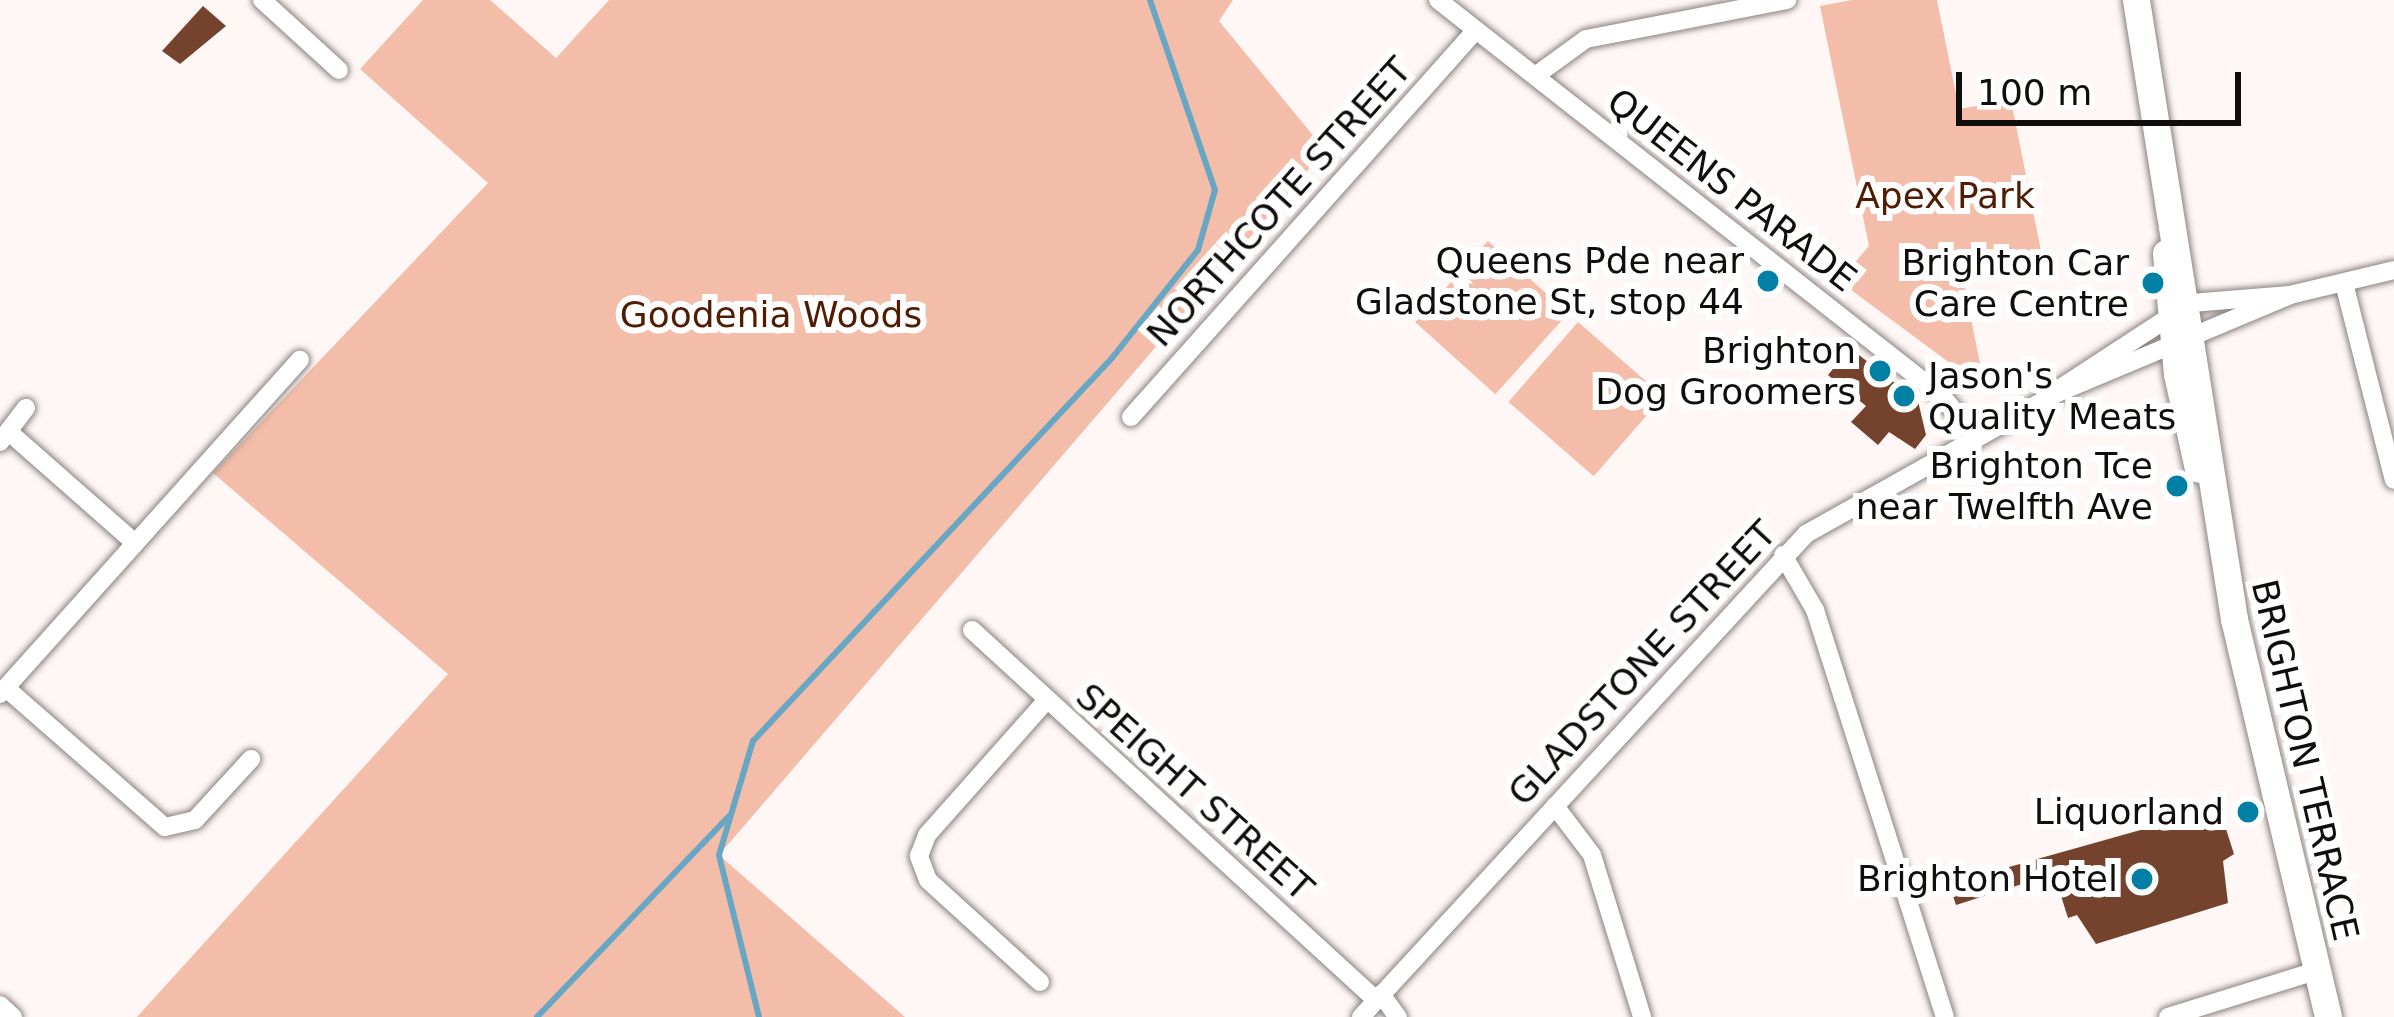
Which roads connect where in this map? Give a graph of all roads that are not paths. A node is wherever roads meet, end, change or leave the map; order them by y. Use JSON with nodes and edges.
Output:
{"nodes":[{"id":1,"x":262,"y":0,"type":"edge"},
{"id":2,"x":1438,"y":0,"type":"edge"},
{"id":3,"x":1787,"y":0,"type":"edge"},
{"id":4,"x":2136,"y":0,"type":"edge"},
{"id":5,"x":1673,"y":10,"type":"edge"},
{"id":6,"x":1476,"y":30,"type":"junction"},
{"id":7,"x":339,"y":70,"type":"dead end"},
{"id":8,"x":1535,"y":76,"type":"junction"},
{"id":9,"x":2394,"y":270,"type":"edge"},
{"id":10,"x":2344,"y":283,"type":"junction"},
{"id":11,"x":2182,"y":321,"type":"junction"},
{"id":12,"x":300,"y":360,"type":"dead end"},
{"id":13,"x":26,"y":408,"type":"dead end"},
{"id":14,"x":1131,"y":417,"type":"dead end"},
{"id":15,"x":5,"y":437,"type":"edge"},
{"id":16,"x":1976,"y":438,"type":"junction"},
{"id":17,"x":2394,"y":481,"type":"edge"},
{"id":18,"x":135,"y":543,"type":"junction"},
{"id":19,"x":1783,"y":555,"type":"junction"},
{"id":20,"x":972,"y":630,"type":"dead end"},
{"id":21,"x":3,"y":691,"type":"edge"},
{"id":22,"x":1046,"y":701,"type":"junction"},
{"id":23,"x":251,"y":759,"type":"dead end"},
{"id":24,"x":1555,"y":806,"type":"junction"},
{"id":25,"x":2316,"y":970,"type":"junction"},
{"id":26,"x":1040,"y":982,"type":"dead end"},
{"id":27,"x":1378,"y":997,"type":"junction"},
{"id":28,"x":0,"y":1005,"type":"edge"},
{"id":29,"x":13,"y":1017,"type":"edge"},
{"id":30,"x":1360,"y":1017,"type":"edge"},
{"id":31,"x":1398,"y":1017,"type":"edge"},
{"id":32,"x":1642,"y":1017,"type":"edge"},
{"id":33,"x":1946,"y":1017,"type":"edge"},
{"id":34,"x":2168,"y":1017,"type":"edge"},
{"id":35,"x":2328,"y":1017,"type":"edge"}],
"edges":[{"from":1,"to":7,"type":"street"},
{"from":2,"to":6,"type":"street","name":"QUEENS PARADE"},
{"from":3,"to":5,"type":"street"},
{"from":4,"to":11,"type":"main road","name":"BRIGHTON TERRACE"},
{"from":5,"to":8,"type":"street"},
{"from":6,"to":8,"type":"street","name":"QUEENS PARADE"},
{"from":6,"to":14,"type":"street","name":"NORTHCOTE STREET"},
{"from":8,"to":16,"type":"street","name":"QUEENS PARADE"},
{"from":9,"to":10,"type":"street"},
{"from":10,"to":11,"type":"street"},
{"from":10,"to":17,"type":"street"},
{"from":11,"to":16,"type":"street","name":"GLADSTONE STREET"},
{"from":11,"to":25,"type":"main road","name":"BRIGHTON TERRACE"},
{"from":12,"to":18,"type":"street"},
{"from":13,"to":15,"type":"street"},
{"from":15,"to":18,"type":"street"},
{"from":16,"to":19,"type":"street","name":"GLADSTONE STREET"},
{"from":18,"to":21,"type":"street"},
{"from":19,"to":24,"type":"street","name":"GLADSTONE STREET"},
{"from":19,"to":33,"type":"street"},
{"from":20,"to":22,"type":"street","name":"SPEIGHT STREET"},
{"from":21,"to":23,"type":"street"},
{"from":22,"to":26,"type":"street"},
{"from":22,"to":27,"type":"street","name":"SPEIGHT STREET"},
{"from":24,"to":27,"type":"street","name":"GLADSTONE STREET"},
{"from":24,"to":32,"type":"street"},
{"from":25,"to":34,"type":"street"},
{"from":25,"to":35,"type":"main road","name":"BRIGHTON TERRACE"},
{"from":27,"to":30,"type":"street","name":"GLADSTONE STREET"},
{"from":27,"to":31,"type":"street","name":"SPEIGHT STREET"},
{"from":28,"to":29,"type":"street"}]}
